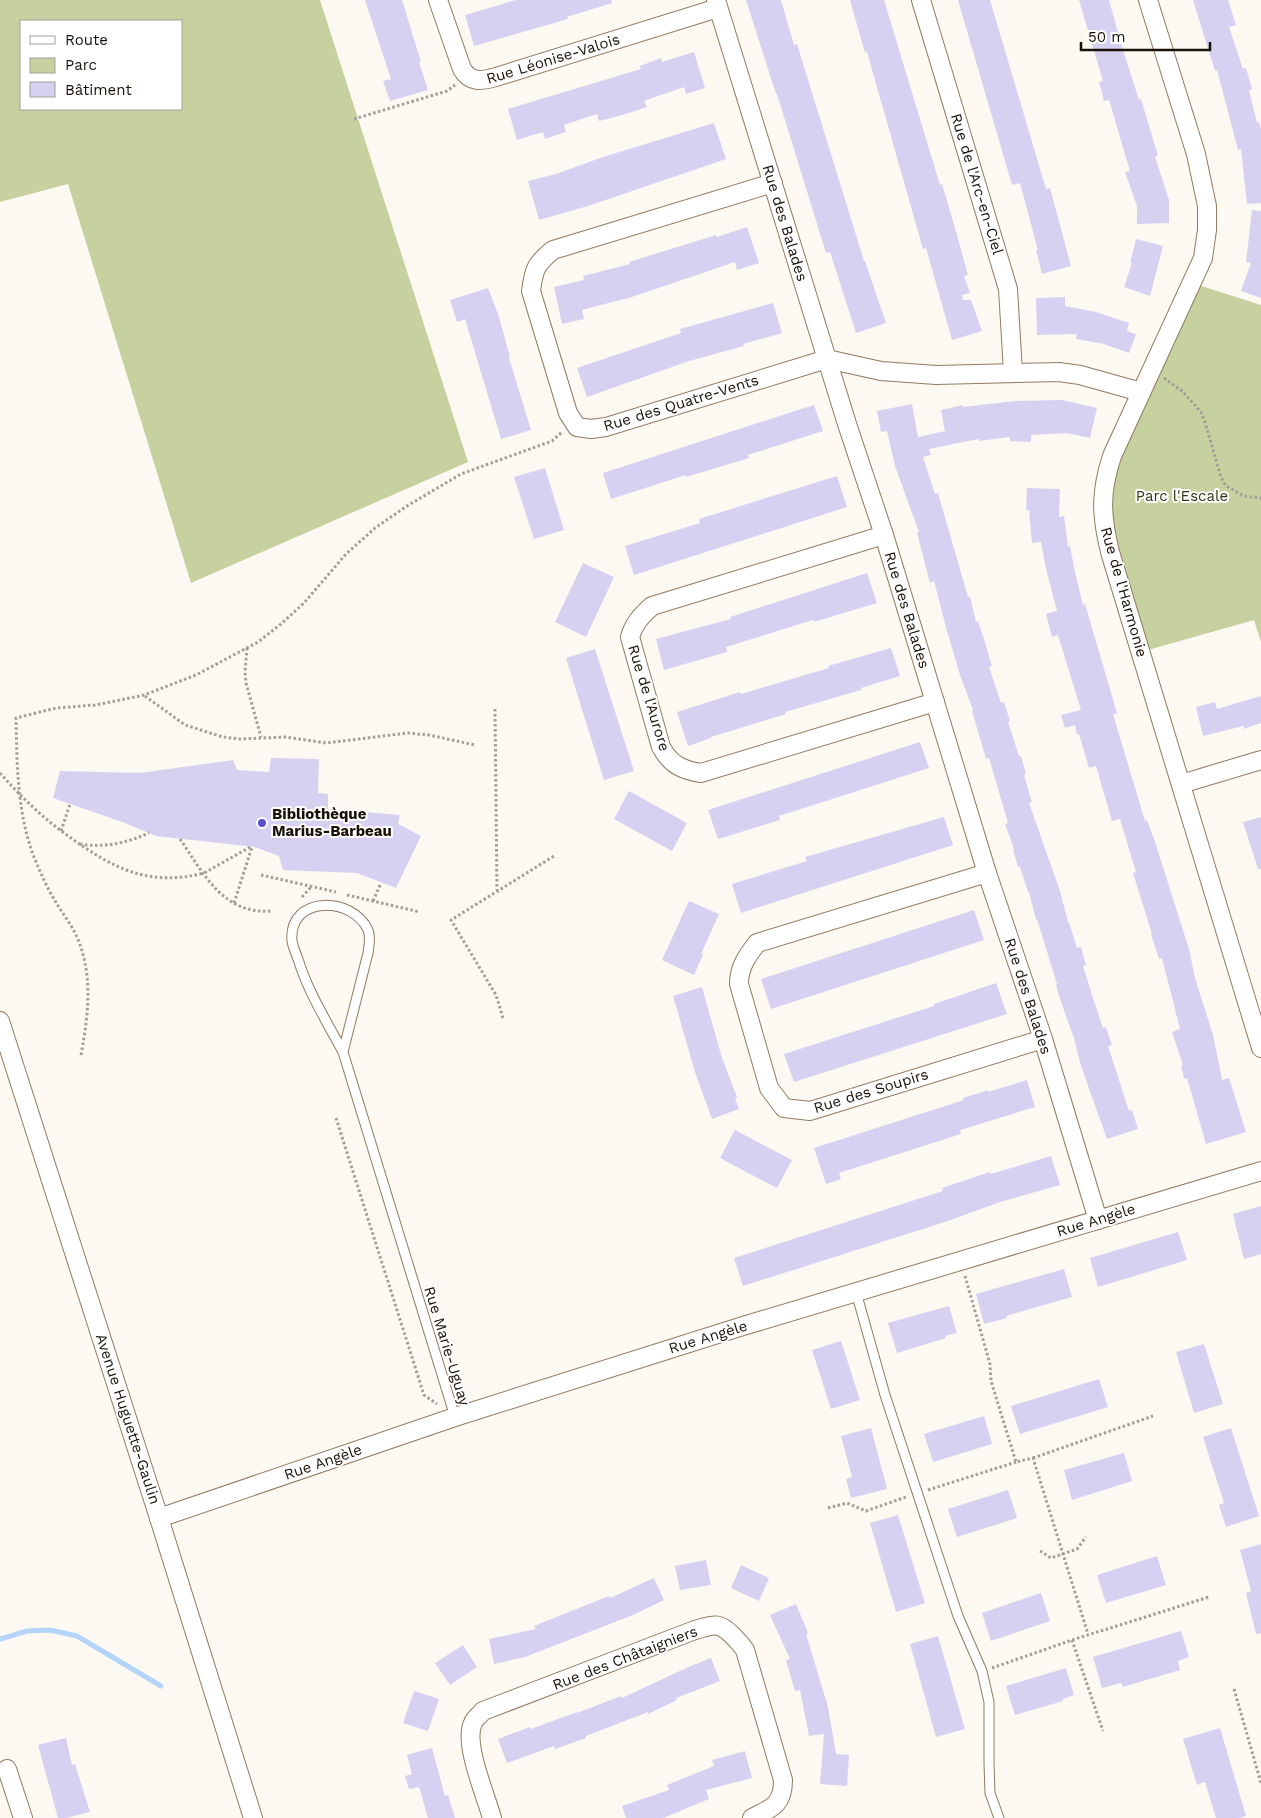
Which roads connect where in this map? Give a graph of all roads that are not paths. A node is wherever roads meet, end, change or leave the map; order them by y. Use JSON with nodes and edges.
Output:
{"nodes":[{"id":1,"x":438,"y":0,"type":"edge"},
{"id":2,"x":921,"y":0,"type":"edge"},
{"id":3,"x":1148,"y":0,"type":"edge"},
{"id":4,"x":717,"y":4,"type":"edge"},
{"id":5,"x":773,"y":183,"type":"junction"},
{"id":6,"x":827,"y":359,"type":"junction"},
{"id":7,"x":1013,"y":372,"type":"junction"},
{"id":8,"x":1142,"y":392,"type":"junction"},
{"id":9,"x":884,"y":535,"type":"junction"},
{"id":10,"x":935,"y":702,"type":"junction"},
{"id":11,"x":1261,"y":760,"type":"edge"},
{"id":12,"x":1182,"y":784,"type":"junction"},
{"id":13,"x":987,"y":872,"type":"junction"},
{"id":14,"x":0,"y":1021,"type":"edge"},
{"id":15,"x":1043,"y":1038,"type":"junction"},
{"id":16,"x":1261,"y":1048,"type":"edge"},
{"id":17,"x":343,"y":1052,"type":"junction"},
{"id":18,"x":1261,"y":1171,"type":"edge"},
{"id":19,"x":1098,"y":1220,"type":"junction"},
{"id":20,"x":856,"y":1292,"type":"junction"},
{"id":21,"x":455,"y":1417,"type":"junction"},
{"id":22,"x":159,"y":1518,"type":"junction"},
{"id":23,"x":8,"y":1769,"type":"dead end"},
{"id":24,"x":23,"y":1818,"type":"edge"},
{"id":25,"x":253,"y":1818,"type":"edge"},
{"id":26,"x":492,"y":1818,"type":"edge"},
{"id":27,"x":752,"y":1818,"type":"edge"},
{"id":28,"x":999,"y":1818,"type":"edge"}],
"edges":[{"from":1,"to":4,"type":"street","name":"Rue Léonise-Valois"},
{"from":2,"to":7,"type":"street","name":"Rue de l'Arc-en-Ciel"},
{"from":3,"to":8,"type":"street","name":"Rue de l'Harmonie"},
{"from":4,"to":5,"type":"street","name":"Rue des Balades"},
{"from":5,"to":6,"type":"street","name":"Rue des Balades"},
{"from":5,"to":6,"type":"street","name":"Rue des Quatre-Vents"},
{"from":6,"to":7,"type":"street","name":"Rue des Quatre-Vents"},
{"from":6,"to":9,"type":"street","name":"Rue des Balades"},
{"from":7,"to":8,"type":"street","name":"Rue des Quatre-Vents"},
{"from":8,"to":12,"type":"street","name":"Rue de l'Harmonie"},
{"from":9,"to":10,"type":"street","name":"Rue des Balades"},
{"from":9,"to":10,"type":"street","name":"Rue de l'Aurore"},
{"from":10,"to":13,"type":"street","name":"Rue des Balades"},
{"from":11,"to":12,"type":"street"},
{"from":12,"to":16,"type":"street","name":"Rue de l'Harmonie"},
{"from":13,"to":15,"type":"street","name":"Rue des Balades"},
{"from":13,"to":15,"type":"street","name":"Rue des Soupirs"},
{"from":14,"to":22,"type":"street","name":"Avenue Huguette-Gaulin"},
{"from":15,"to":19,"type":"street","name":"Rue des Balades"},
{"from":17,"to":17,"type":"lane","name":"Rue Marie-Uguay"},
{"from":17,"to":21,"type":"lane","name":"Rue Marie-Uguay"},
{"from":18,"to":19,"type":"street","name":"Rue Angèle"},
{"from":19,"to":20,"type":"street","name":"Rue Angèle"},
{"from":20,"to":21,"type":"street","name":"Rue Angèle"},
{"from":20,"to":28,"type":"lane"},
{"from":21,"to":22,"type":"street","name":"Rue Angèle"},
{"from":22,"to":25,"type":"street","name":"Avenue Huguette-Gaulin"},
{"from":23,"to":24,"type":"street"},
{"from":26,"to":27,"type":"street","name":"Rue des Châtaigniers"}]}
